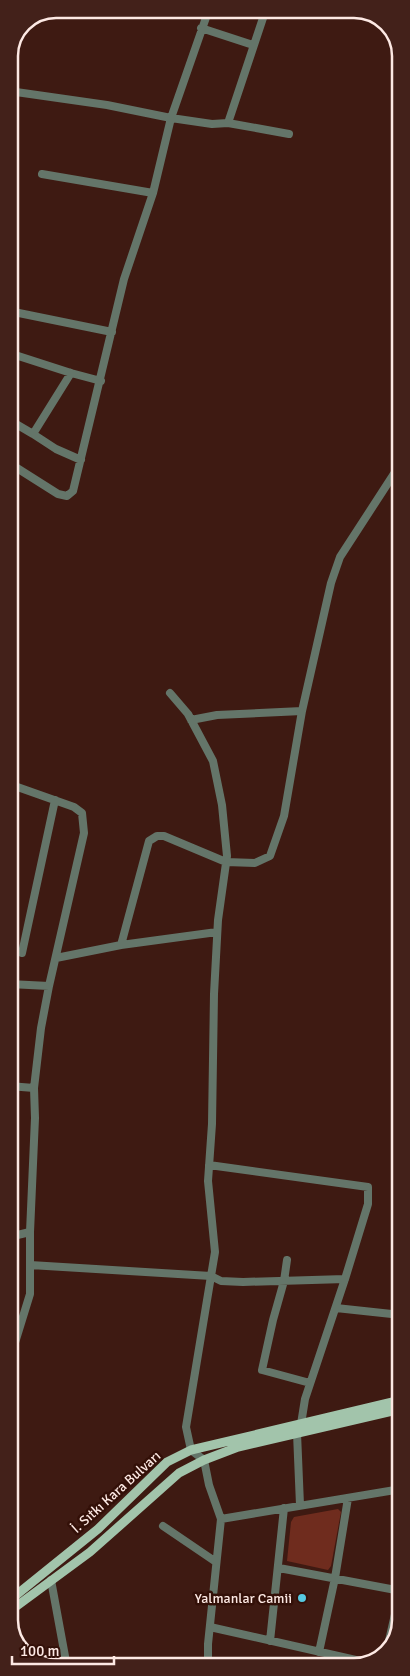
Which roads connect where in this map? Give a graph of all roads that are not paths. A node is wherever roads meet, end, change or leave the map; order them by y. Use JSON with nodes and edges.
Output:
{"nodes":[{"id":1,"x":205,"y":18,"type":"edge"},
{"id":2,"x":263,"y":18,"type":"edge"},
{"id":3,"x":201,"y":28,"type":"junction"},
{"id":4,"x":253,"y":45,"type":"junction"},
{"id":5,"x":18,"y":92,"type":"edge"},
{"id":6,"x":171,"y":118,"type":"junction"},
{"id":7,"x":228,"y":123,"type":"junction"},
{"id":8,"x":289,"y":134,"type":"dead end"},
{"id":9,"x":42,"y":174,"type":"dead end"},
{"id":10,"x":153,"y":193,"type":"junction"},
{"id":11,"x":18,"y":312,"type":"edge"},
{"id":12,"x":112,"y":332,"type":"junction"},
{"id":13,"x":18,"y":356,"type":"edge"},
{"id":14,"x":71,"y":373,"type":"junction"},
{"id":15,"x":101,"y":380,"type":"junction"},
{"id":16,"x":18,"y":425,"type":"edge"},
{"id":17,"x":33,"y":434,"type":"junction"},
{"id":18,"x":81,"y":460,"type":"junction"},
{"id":19,"x":18,"y":469,"type":"edge"},
{"id":20,"x":392,"y":478,"type":"edge"},
{"id":21,"x":170,"y":694,"type":"dead end"},
{"id":22,"x":302,"y":711,"type":"junction"},
{"id":23,"x":191,"y":720,"type":"junction"},
{"id":24,"x":18,"y":787,"type":"edge"},
{"id":25,"x":55,"y":800,"type":"junction"},
{"id":26,"x":226,"y":862,"type":"junction"},
{"id":27,"x":217,"y":932,"type":"junction"},
{"id":28,"x":121,"y":945,"type":"junction"},
{"id":29,"x":22,"y":953,"type":"dead end"},
{"id":30,"x":56,"y":958,"type":"junction"},
{"id":31,"x":18,"y":984,"type":"edge"},
{"id":32,"x":49,"y":986,"type":"junction"},
{"id":33,"x":18,"y":1087,"type":"edge"},
{"id":34,"x":34,"y":1088,"type":"junction"},
{"id":35,"x":209,"y":1165,"type":"junction"},
{"id":36,"x":30,"y":1232,"type":"junction"},
{"id":37,"x":18,"y":1235,"type":"edge"},
{"id":38,"x":287,"y":1260,"type":"dead end"},
{"id":39,"x":30,"y":1265,"type":"junction"},
{"id":40,"x":211,"y":1276,"type":"junction"},
{"id":41,"x":345,"y":1280,"type":"junction"},
{"id":42,"x":284,"y":1281,"type":"junction"},
{"id":43,"x":336,"y":1308,"type":"junction"},
{"id":44,"x":392,"y":1314,"type":"edge"},
{"id":45,"x":18,"y":1335,"type":"edge"},
{"id":46,"x":310,"y":1383,"type":"junction"},
{"id":47,"x":392,"y":1402,"type":"edge"},
{"id":48,"x":392,"y":1411,"type":"edge"},
{"id":49,"x":301,"y":1424,"type":"junction"},
{"id":50,"x":297,"y":1433,"type":"junction"},
{"id":51,"x":191,"y":1450,"type":"junction"},
{"id":52,"x":204,"y":1460,"type":"junction"},
{"id":53,"x":392,"y":1491,"type":"edge"},
{"id":54,"x":348,"y":1498,"type":"junction"},
{"id":55,"x":300,"y":1506,"type":"junction"},
{"id":56,"x":284,"y":1508,"type":"junction"},
{"id":57,"x":221,"y":1519,"type":"junction"},
{"id":58,"x":163,"y":1526,"type":"dead end"},
{"id":59,"x":216,"y":1562,"type":"junction"},
{"id":60,"x":279,"y":1568,"type":"junction"},
{"id":61,"x":335,"y":1578,"type":"junction"},
{"id":62,"x":51,"y":1580,"type":"junction"},
{"id":63,"x":392,"y":1588,"type":"edge"},
{"id":64,"x":18,"y":1594,"type":"edge"},
{"id":65,"x":18,"y":1605,"type":"edge"},
{"id":66,"x":210,"y":1626,"type":"junction"},
{"id":67,"x":270,"y":1640,"type":"junction"},
{"id":68,"x":319,"y":1652,"type":"junction"},
{"id":69,"x":65,"y":1658,"type":"edge"},
{"id":70,"x":208,"y":1658,"type":"edge"},
{"id":71,"x":344,"y":1658,"type":"edge"}],
"edges":[{"from":1,"to":3,"type":"street"},
{"from":2,"to":4,"type":"street"},
{"from":3,"to":4,"type":"street"},
{"from":3,"to":6,"type":"street"},
{"from":4,"to":7,"type":"street"},
{"from":5,"to":6,"type":"street"},
{"from":6,"to":7,"type":"street"},
{"from":6,"to":10,"type":"street"},
{"from":7,"to":8,"type":"street"},
{"from":9,"to":10,"type":"street"},
{"from":10,"to":12,"type":"street"},
{"from":11,"to":12,"type":"street"},
{"from":12,"to":15,"type":"street"},
{"from":13,"to":14,"type":"street"},
{"from":14,"to":15,"type":"street"},
{"from":14,"to":17,"type":"street"},
{"from":15,"to":18,"type":"street"},
{"from":16,"to":17,"type":"street"},
{"from":17,"to":18,"type":"street"},
{"from":18,"to":19,"type":"street"},
{"from":20,"to":22,"type":"street"},
{"from":21,"to":23,"type":"street"},
{"from":22,"to":23,"type":"street"},
{"from":22,"to":26,"type":"street"},
{"from":23,"to":26,"type":"street"},
{"from":24,"to":25,"type":"street"},
{"from":25,"to":29,"type":"street"},
{"from":25,"to":30,"type":"street"},
{"from":26,"to":27,"type":"street"},
{"from":26,"to":28,"type":"street"},
{"from":27,"to":28,"type":"street"},
{"from":27,"to":35,"type":"street"},
{"from":28,"to":30,"type":"street"},
{"from":30,"to":32,"type":"street"},
{"from":31,"to":32,"type":"street"},
{"from":32,"to":34,"type":"street"},
{"from":33,"to":34,"type":"street"},
{"from":34,"to":36,"type":"street"},
{"from":35,"to":40,"type":"street"},
{"from":35,"to":41,"type":"street"},
{"from":36,"to":37,"type":"street"},
{"from":36,"to":39,"type":"street"},
{"from":38,"to":42,"type":"street"},
{"from":39,"to":40,"type":"street"},
{"from":39,"to":45,"type":"street"},
{"from":40,"to":42,"type":"street"},
{"from":40,"to":51,"type":"street"},
{"from":41,"to":42,"type":"street"},
{"from":41,"to":43,"type":"street"},
{"from":42,"to":46,"type":"street"},
{"from":43,"to":44,"type":"street"},
{"from":43,"to":46,"type":"street"},
{"from":46,"to":49,"type":"street"},
{"from":47,"to":49,"type":"main road","name":"İ. Sıtkı Kara Bulvarı"},
{"from":48,"to":50,"type":"main road","name":"İ. Sıtkı Kara Bulvarı"},
{"from":49,"to":51,"type":"main road","name":"İ. Sıtkı Kara Bulvarı"},
{"from":50,"to":52,"type":"main road","name":"İ. Sıtkı Kara Bulvarı"},
{"from":50,"to":55,"type":"street"},
{"from":51,"to":52,"type":"street"},
{"from":51,"to":64,"type":"main road","name":"İ. Sıtkı Kara Bulvarı"},
{"from":52,"to":57,"type":"street"},
{"from":52,"to":62,"type":"main road","name":"İ. Sıtkı Kara Bulvarı"},
{"from":53,"to":54,"type":"street"},
{"from":54,"to":55,"type":"street"},
{"from":54,"to":61,"type":"street"},
{"from":55,"to":56,"type":"street"},
{"from":56,"to":57,"type":"street"},
{"from":56,"to":60,"type":"street"},
{"from":57,"to":59,"type":"street"},
{"from":58,"to":59,"type":"street"},
{"from":59,"to":66,"type":"street"},
{"from":60,"to":61,"type":"street"},
{"from":60,"to":67,"type":"street"},
{"from":61,"to":63,"type":"street"},
{"from":61,"to":68,"type":"street"},
{"from":62,"to":65,"type":"main road","name":"İ. Sıtkı Kara Bulvarı"},
{"from":62,"to":69,"type":"street"},
{"from":66,"to":67,"type":"street"},
{"from":66,"to":70,"type":"street"},
{"from":67,"to":68,"type":"street"},
{"from":68,"to":71,"type":"street"}]}
